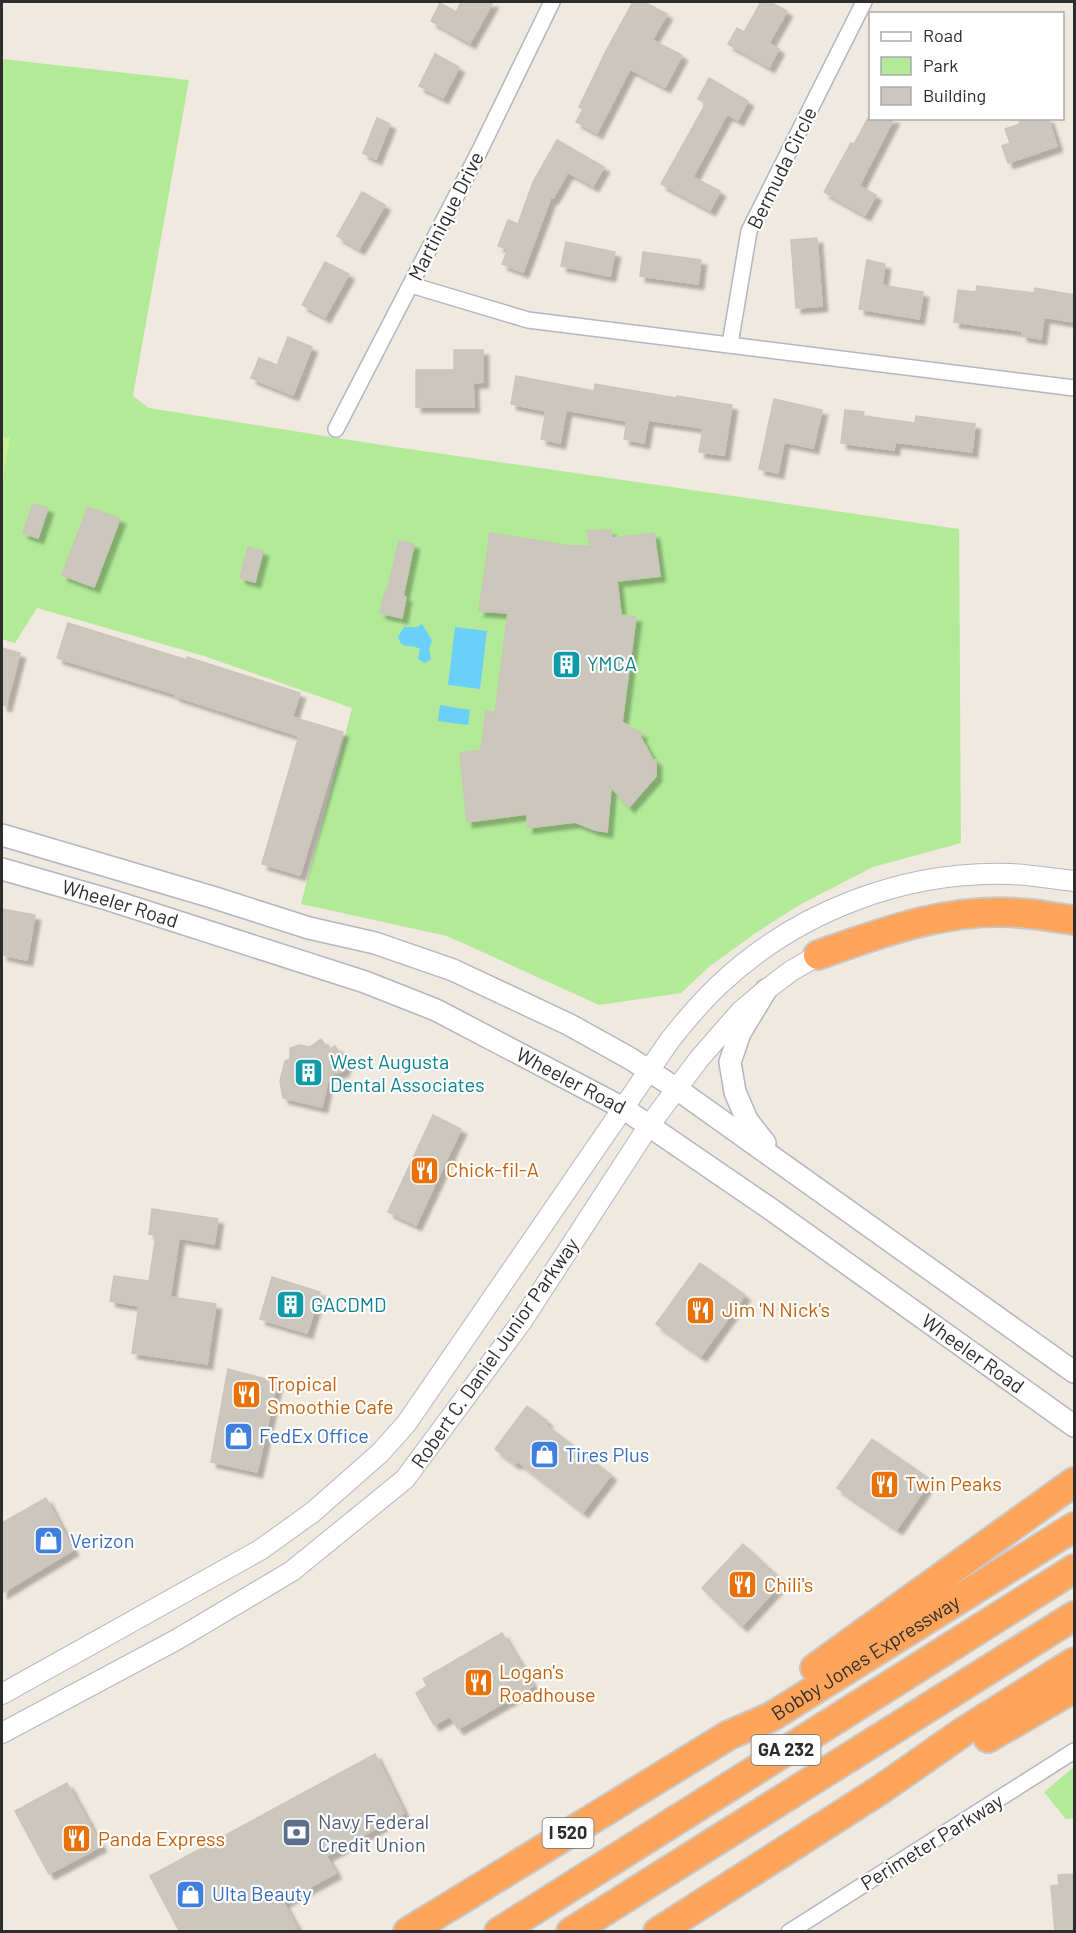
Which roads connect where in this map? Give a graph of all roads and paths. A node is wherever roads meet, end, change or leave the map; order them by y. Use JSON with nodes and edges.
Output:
{"nodes":[{"id":1,"x":552,"y":2,"type":"edge"},
{"id":2,"x":864,"y":2,"type":"edge"},
{"id":3,"x":411,"y":285,"type":"junction"},
{"id":4,"x":730,"y":344,"type":"junction"},
{"id":5,"x":1074,"y":388,"type":"edge"},
{"id":6,"x":336,"y":429,"type":"dead end"},
{"id":7,"x":2,"y":835,"type":"edge"},
{"id":8,"x":2,"y":869,"type":"edge"},
{"id":9,"x":1074,"y":881,"type":"edge"},
{"id":10,"x":1074,"y":910,"type":"edge"},
{"id":11,"x":1074,"y":920,"type":"edge"},
{"id":12,"x":818,"y":955,"type":"junction"},
{"id":13,"x":766,"y":990,"type":"junction"},
{"id":14,"x":648,"y":1071,"type":"junction"},
{"id":15,"x":677,"y":1089,"type":"junction"},
{"id":16,"x":623,"y":1108,"type":"junction"},
{"id":17,"x":648,"y":1127,"type":"junction"},
{"id":18,"x":780,"y":1162,"type":"junction"},
{"id":19,"x":1074,"y":1372,"type":"edge"},
{"id":20,"x":1074,"y":1426,"type":"edge"},
{"id":21,"x":1074,"y":1482,"type":"edge"},
{"id":22,"x":1074,"y":1527,"type":"edge"},
{"id":23,"x":1074,"y":1569,"type":"edge"},
{"id":24,"x":1074,"y":1616,"type":"edge"},
{"id":25,"x":1074,"y":1662,"type":"edge"},
{"id":26,"x":1074,"y":1688,"type":"edge"},
{"id":27,"x":2,"y":1694,"type":"edge"},
{"id":28,"x":2,"y":1733,"type":"edge"},
{"id":29,"x":729,"y":1735,"type":"junction"},
{"id":30,"x":1074,"y":1751,"type":"edge"},
{"id":31,"x":880,"y":1791,"type":"junction"},
{"id":32,"x":408,"y":1932,"type":"edge"},
{"id":33,"x":498,"y":1932,"type":"edge"},
{"id":34,"x":571,"y":1932,"type":"edge"},
{"id":35,"x":658,"y":1932,"type":"edge"},
{"id":36,"x":789,"y":1932,"type":"edge"}],
"edges":[{"from":1,"to":3,"type":"street","name":"Martinique Drive"},
{"from":2,"to":4,"type":"street","name":"Bermuda Circle"},
{"from":3,"to":4,"type":"street"},
{"from":3,"to":6,"type":"street","name":"Martinique Drive"},
{"from":4,"to":5,"type":"street"},
{"from":7,"to":14,"type":"main road","name":"Wheeler Road"},
{"from":8,"to":16,"type":"main road","name":"Wheeler Road"},
{"from":9,"to":14,"type":"street","name":"Robert C. Daniel Junior Parkway"},
{"from":10,"to":12,"type":"street","name":"Robert C. Daniel Junior Parkway"},
{"from":11,"to":12,"type":"highway"},
{"from":12,"to":13,"type":"street","name":"Robert C. Daniel Junior Parkway"},
{"from":13,"to":15,"type":"street","name":"Robert C. Daniel Junior Parkway"},
{"from":13,"to":18,"type":"main road"},
{"from":14,"to":15,"type":"main road","name":"Wheeler Road"},
{"from":14,"to":16,"type":"street","name":"Robert C. Daniel Junior Parkway"},
{"from":15,"to":17,"type":"street","name":"Robert C. Daniel Junior Parkway"},
{"from":15,"to":18,"type":"main road","name":"Wheeler Road"},
{"from":16,"to":17,"type":"main road","name":"Wheeler Road"},
{"from":16,"to":27,"type":"street","name":"Robert C. Daniel Junior Parkway"},
{"from":17,"to":20,"type":"main road","name":"Wheeler Road"},
{"from":17,"to":28,"type":"street","name":"Robert C. Daniel Junior Parkway"},
{"from":18,"to":19,"type":"main road","name":"Wheeler Road"},
{"from":21,"to":29,"type":"highway"},
{"from":22,"to":29,"type":"highway","name":"Bobby Jones Expressway","number":"I 520"},
{"from":23,"to":33,"type":"highway","name":"Bobby Jones Expressway","number":"GA 232"},
{"from":24,"to":34,"type":"highway","number":"GA 232"},
{"from":25,"to":31,"type":"highway"},
{"from":26,"to":31,"type":"highway"},
{"from":29,"to":32,"type":"highway","name":"Bobby Jones Expressway","number":"I 520"},
{"from":30,"to":36,"type":"street","name":"Perimeter Parkway"},
{"from":31,"to":35,"type":"highway"}]}
